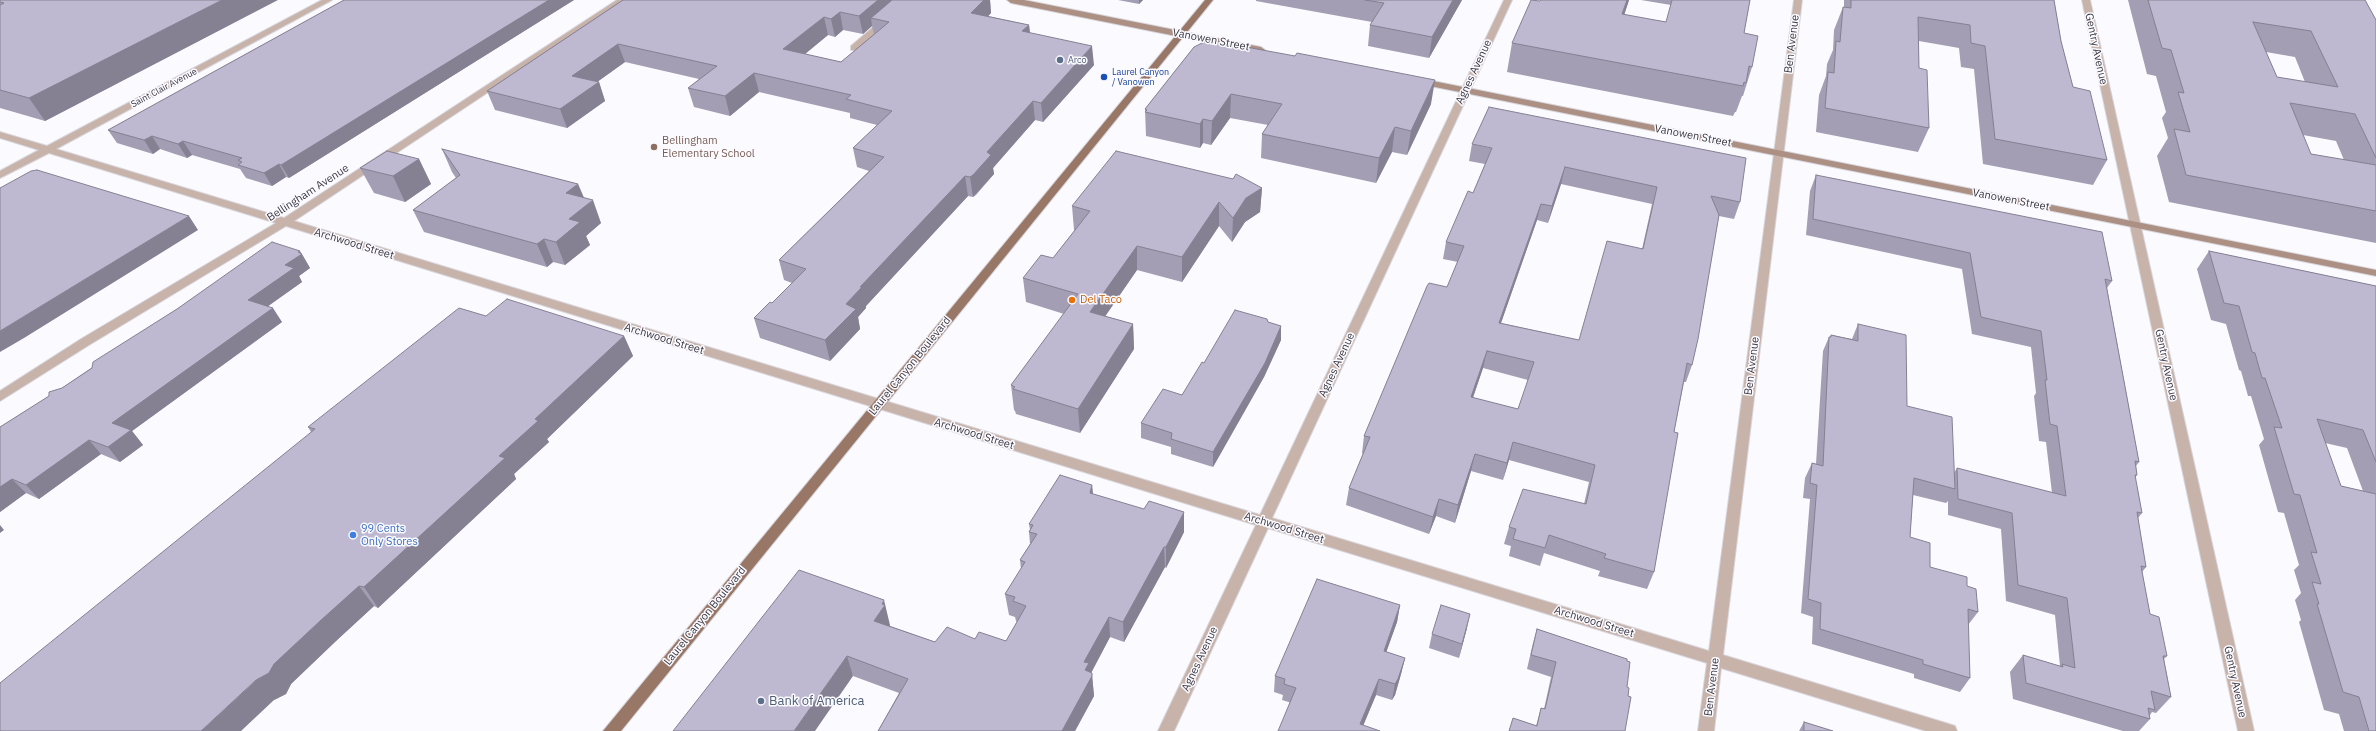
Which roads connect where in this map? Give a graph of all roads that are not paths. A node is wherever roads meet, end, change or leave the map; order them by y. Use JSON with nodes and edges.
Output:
{"nodes":[{"id":1,"x":328,"y":0,"type":"edge"},
{"id":2,"x":623,"y":0,"type":"edge"},
{"id":3,"x":910,"y":0,"type":"edge"},
{"id":4,"x":1011,"y":0,"type":"edge"},
{"id":5,"x":1209,"y":0,"type":"edge"},
{"id":6,"x":1508,"y":0,"type":"edge"},
{"id":7,"x":1798,"y":0,"type":"edge"},
{"id":8,"x":2086,"y":0,"type":"edge"},
{"id":9,"x":1182,"y":34,"type":"junction"},
{"id":10,"x":854,"y":48,"type":"dead end"},
{"id":11,"x":1268,"y":51,"type":"edge"},
{"id":12,"x":1406,"y":79,"type":"edge"},
{"id":13,"x":1465,"y":91,"type":"junction"},
{"id":14,"x":0,"y":135,"type":"edge"},
{"id":15,"x":47,"y":150,"type":"junction"},
{"id":16,"x":1779,"y":154,"type":"junction"},
{"id":17,"x":0,"y":175,"type":"edge"},
{"id":18,"x":284,"y":223,"type":"junction"},
{"id":19,"x":2135,"y":225,"type":"junction"},
{"id":20,"x":2376,"y":273,"type":"edge"},
{"id":21,"x":0,"y":397,"type":"edge"},
{"id":22,"x":878,"y":404,"type":"junction"},
{"id":23,"x":1264,"y":522,"type":"junction"},
{"id":24,"x":1715,"y":659,"type":"junction"},
{"id":25,"x":611,"y":731,"type":"edge"},
{"id":26,"x":1166,"y":731,"type":"edge"},
{"id":27,"x":1706,"y":731,"type":"edge"},
{"id":28,"x":1949,"y":731,"type":"edge"},
{"id":29,"x":2246,"y":731,"type":"edge"}],
"edges":[{"from":1,"to":15,"type":"street","name":"Saint Clair Avenue"},
{"from":2,"to":18,"type":"street","name":"Bellingham Avenue"},
{"from":3,"to":10,"type":"street"},
{"from":4,"to":9,"type":"main road","name":"Vanowen Street"},
{"from":5,"to":9,"type":"main road","name":"Laurel Canyon Boulevard"},
{"from":6,"to":13,"type":"street","name":"Agnes Avenue"},
{"from":7,"to":16,"type":"street","name":"Ben Avenue"},
{"from":8,"to":19,"type":"street","name":"Gentry Avenue"},
{"from":9,"to":11,"type":"main road","name":"Vanowen Street"},
{"from":9,"to":22,"type":"main road","name":"Laurel Canyon Boulevard"},
{"from":12,"to":13,"type":"main road","name":"Vanowen Street"},
{"from":13,"to":16,"type":"main road","name":"Vanowen Street"},
{"from":13,"to":23,"type":"street","name":"Agnes Avenue"},
{"from":14,"to":15,"type":"street","name":"Archwood Street"},
{"from":15,"to":17,"type":"street","name":"Saint Clair Avenue"},
{"from":15,"to":18,"type":"street","name":"Archwood Street"},
{"from":16,"to":19,"type":"main road","name":"Vanowen Street"},
{"from":16,"to":24,"type":"street","name":"Ben Avenue"},
{"from":18,"to":21,"type":"street","name":"Bellingham Avenue"},
{"from":18,"to":22,"type":"street","name":"Archwood Street"},
{"from":19,"to":20,"type":"main road","name":"Vanowen Street"},
{"from":19,"to":29,"type":"street","name":"Gentry Avenue"},
{"from":22,"to":23,"type":"street","name":"Archwood Street"},
{"from":22,"to":25,"type":"main road","name":"Laurel Canyon Boulevard"},
{"from":23,"to":24,"type":"street","name":"Archwood Street"},
{"from":23,"to":26,"type":"street","name":"Agnes Avenue"},
{"from":24,"to":27,"type":"street","name":"Ben Avenue"},
{"from":24,"to":28,"type":"street","name":"Archwood Street"}]}
